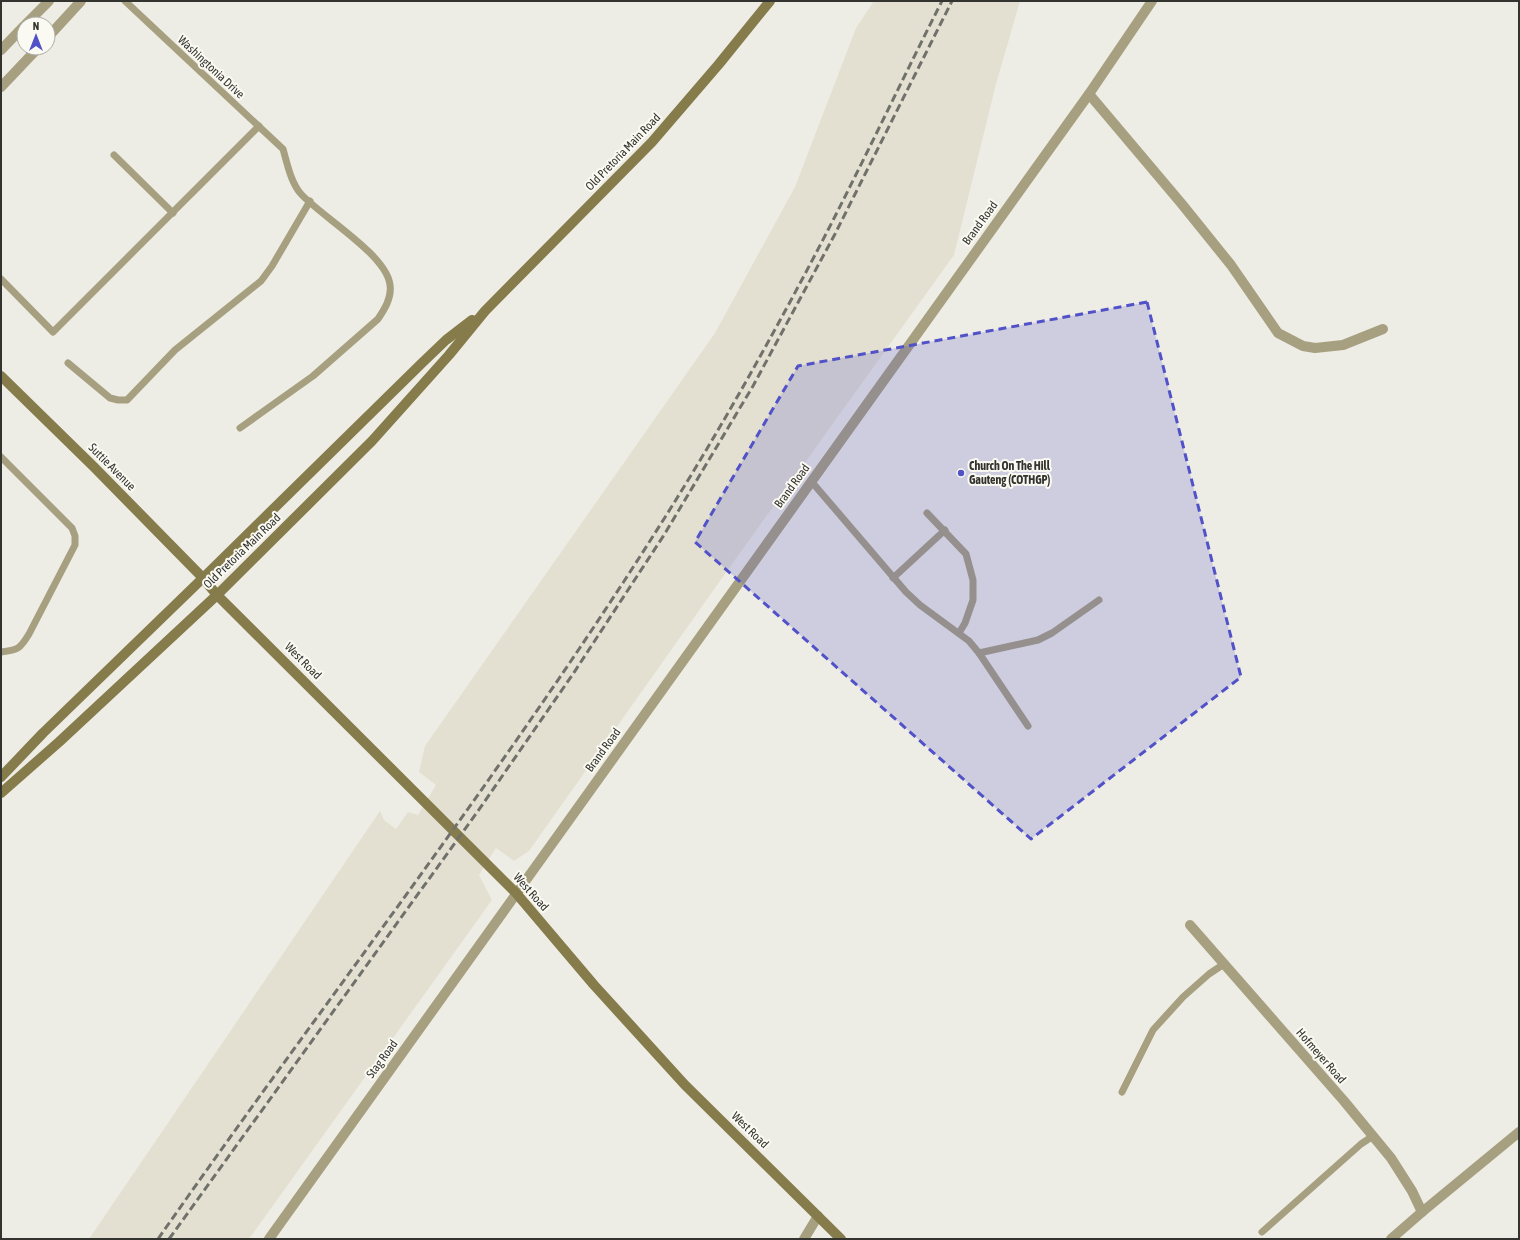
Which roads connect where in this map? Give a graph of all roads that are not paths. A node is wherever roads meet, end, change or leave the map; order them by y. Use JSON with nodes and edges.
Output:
{"nodes":[{"id":1,"x":48,"y":1,"type":"edge"},
{"id":2,"x":82,"y":1,"type":"edge"},
{"id":3,"x":125,"y":1,"type":"edge"},
{"id":4,"x":770,"y":1,"type":"edge"},
{"id":5,"x":1152,"y":1,"type":"edge"},
{"id":6,"x":34,"y":16,"type":"edge"},
{"id":7,"x":56,"y":29,"type":"edge"},
{"id":8,"x":16,"y":34,"type":"edge"},
{"id":9,"x":1,"y":50,"type":"edge"},
{"id":10,"x":30,"y":56,"type":"edge"},
{"id":11,"x":1,"y":87,"type":"edge"},
{"id":12,"x":1089,"y":94,"type":"junction"},
{"id":13,"x":259,"y":126,"type":"junction"},
{"id":14,"x":114,"y":155,"type":"dead end"},
{"id":15,"x":310,"y":201,"type":"junction"},
{"id":16,"x":173,"y":213,"type":"junction"},
{"id":17,"x":1,"y":279,"type":"edge"},
{"id":18,"x":485,"y":311,"type":"junction"},
{"id":19,"x":1383,"y":329,"type":"dead end"},
{"id":20,"x":68,"y":363,"type":"dead end"},
{"id":21,"x":1,"y":376,"type":"edge"},
{"id":22,"x":240,"y":428,"type":"dead end"},
{"id":23,"x":1,"y":457,"type":"edge"},
{"id":24,"x":811,"y":481,"type":"junction"},
{"id":25,"x":927,"y":513,"type":"dead end"},
{"id":26,"x":945,"y":530,"type":"junction"},
{"id":27,"x":204,"y":578,"type":"junction"},
{"id":28,"x":893,"y":578,"type":"junction"},
{"id":29,"x":217,"y":594,"type":"junction"},
{"id":30,"x":1099,"y":600,"type":"dead end"},
{"id":31,"x":959,"y":633,"type":"junction"},
{"id":32,"x":1,"y":652,"type":"edge"},
{"id":33,"x":979,"y":653,"type":"junction"},
{"id":34,"x":1028,"y":726,"type":"dead end"},
{"id":35,"x":1,"y":777,"type":"edge"},
{"id":36,"x":1,"y":793,"type":"edge"},
{"id":37,"x":516,"y":894,"type":"junction"},
{"id":38,"x":1190,"y":925,"type":"dead end"},
{"id":39,"x":1224,"y":964,"type":"junction"},
{"id":40,"x":1122,"y":1092,"type":"dead end"},
{"id":41,"x":1519,"y":1132,"type":"edge"},
{"id":42,"x":1373,"y":1136,"type":"junction"},
{"id":43,"x":1422,"y":1212,"type":"junction"},
{"id":44,"x":818,"y":1216,"type":"junction"},
{"id":45,"x":1262,"y":1232,"type":"dead end"},
{"id":46,"x":836,"y":1238,"type":"edge"},
{"id":47,"x":269,"y":1239,"type":"edge"},
{"id":48,"x":804,"y":1239,"type":"edge"},
{"id":49,"x":1391,"y":1239,"type":"edge"}],
"edges":[{"from":1,"to":6,"type":"street"},
{"from":2,"to":7,"type":"street"},
{"from":3,"to":13,"type":"lane","name":"Washingtonia Drive"},
{"from":4,"to":18,"type":"main road","name":"Old Pretoria Main Road"},
{"from":5,"to":12,"type":"street","name":"Brand Road"},
{"from":8,"to":9,"type":"street"},
{"from":10,"to":11,"type":"street"},
{"from":12,"to":19,"type":"street"},
{"from":12,"to":24,"type":"street","name":"Brand Road"},
{"from":13,"to":15,"type":"lane","name":"Washingtonia Drive"},
{"from":13,"to":16,"type":"lane"},
{"from":14,"to":16,"type":"lane"},
{"from":15,"to":20,"type":"lane"},
{"from":15,"to":22,"type":"lane"},
{"from":16,"to":17,"type":"lane"},
{"from":18,"to":27,"type":"main road","name":"Old Pretoria Main Road"},
{"from":18,"to":29,"type":"main road","name":"Old Pretoria Main Road"},
{"from":21,"to":27,"type":"main road","name":"Suttie Avenue"},
{"from":23,"to":32,"type":"lane"},
{"from":24,"to":28,"type":"lane"},
{"from":24,"to":37,"type":"street","name":"Brand Road"},
{"from":25,"to":26,"type":"lane"},
{"from":26,"to":28,"type":"lane"},
{"from":26,"to":31,"type":"lane"},
{"from":27,"to":29,"type":"main road","name":"Suttie Avenue"},
{"from":27,"to":35,"type":"main road","name":"Old Pretoria Main Road"},
{"from":28,"to":31,"type":"lane"},
{"from":29,"to":36,"type":"main road","name":"Old Pretoria Main Road"},
{"from":29,"to":37,"type":"main road","name":"West Road"},
{"from":30,"to":33,"type":"lane"},
{"from":31,"to":33,"type":"lane"},
{"from":33,"to":34,"type":"lane"},
{"from":37,"to":44,"type":"main road","name":"West Road"},
{"from":37,"to":47,"type":"street","name":"Stag Road"},
{"from":38,"to":39,"type":"street","name":"Hofmeyer Road"},
{"from":39,"to":40,"type":"lane"},
{"from":39,"to":42,"type":"street","name":"Hofmeyer Road"},
{"from":41,"to":43,"type":"street"},
{"from":42,"to":43,"type":"street","name":"Hofmeyer Road"},
{"from":42,"to":45,"type":"lane"},
{"from":43,"to":49,"type":"street"},
{"from":44,"to":46,"type":"main road","name":"West Road"},
{"from":44,"to":48,"type":"street"}]}
